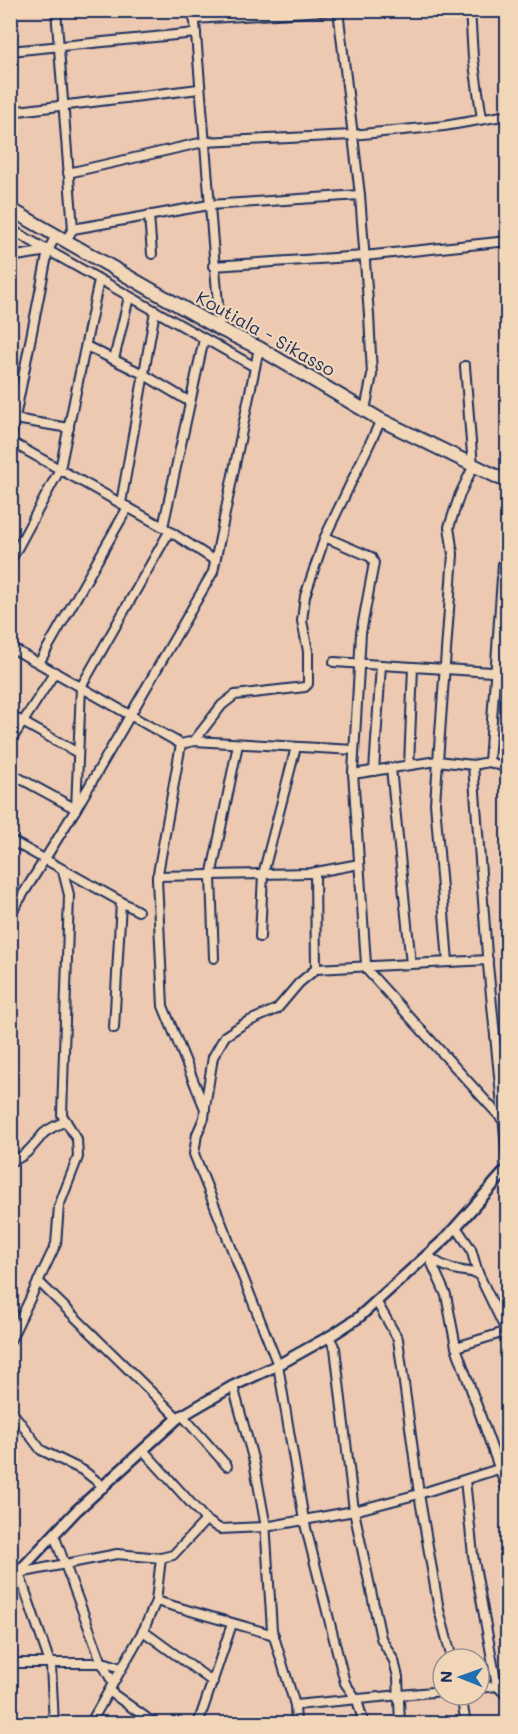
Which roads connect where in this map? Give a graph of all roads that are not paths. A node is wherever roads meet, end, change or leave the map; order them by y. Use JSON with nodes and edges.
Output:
{"nodes":[{"id":1,"x":56,"y":10,"type":"edge"},
{"id":2,"x":470,"y":10,"type":"edge"},
{"id":3,"x":339,"y":11,"type":"edge"},
{"id":4,"x":194,"y":15,"type":"edge"},
{"id":5,"x":196,"y":33,"type":"junction"},
{"id":6,"x":59,"y":46,"type":"junction"},
{"id":7,"x":10,"y":51,"type":"edge"},
{"id":8,"x":199,"y":89,"type":"junction"},
{"id":9,"x":64,"y":106,"type":"junction"},
{"id":10,"x":10,"y":112,"type":"edge"},
{"id":11,"x":507,"y":115,"type":"edge"},
{"id":12,"x":482,"y":119,"type":"junction"},
{"id":13,"x":352,"y":135,"type":"junction"},
{"id":14,"x":204,"y":142,"type":"junction"},
{"id":15,"x":68,"y":173,"type":"junction"},
{"id":16,"x":360,"y":195,"type":"junction"},
{"id":17,"x":209,"y":205,"type":"junction"},
{"id":18,"x":10,"y":209,"type":"edge"},
{"id":19,"x":149,"y":216,"type":"junction"},
{"id":20,"x":10,"y":229,"type":"edge"},
{"id":21,"x":72,"y":229,"type":"junction"},
{"id":22,"x":61,"y":238,"type":"junction"},
{"id":23,"x":507,"y":241,"type":"edge"},
{"id":24,"x":48,"y":251,"type":"junction"},
{"id":25,"x":153,"y":254,"type":"dead end"},
{"id":26,"x":364,"y":256,"type":"junction"},
{"id":27,"x":10,"y":257,"type":"edge"},
{"id":28,"x":213,"y":266,"type":"junction"},
{"id":29,"x":99,"y":280,"type":"junction"},
{"id":30,"x":129,"y":297,"type":"junction"},
{"id":31,"x":155,"y":311,"type":"junction"},
{"id":32,"x":220,"y":329,"type":"junction"},
{"id":33,"x":204,"y":339,"type":"junction"},
{"id":34,"x":86,"y":346,"type":"junction"},
{"id":35,"x":259,"y":348,"type":"junction"},
{"id":36,"x":114,"y":359,"type":"junction"},
{"id":37,"x":465,"y":366,"type":"dead end"},
{"id":38,"x":255,"y":367,"type":"junction"},
{"id":39,"x":143,"y":374,"type":"junction"},
{"id":40,"x":189,"y":402,"type":"junction"},
{"id":41,"x":365,"y":410,"type":"junction"},
{"id":42,"x":15,"y":419,"type":"junction"},
{"id":43,"x":381,"y":420,"type":"junction"},
{"id":44,"x":69,"y":428,"type":"junction"},
{"id":45,"x":12,"y":430,"type":"edge"},
{"id":46,"x":11,"y":442,"type":"edge"},
{"id":47,"x":473,"y":467,"type":"junction"},
{"id":48,"x":60,"y":469,"type":"junction"},
{"id":49,"x":507,"y":482,"type":"edge"},
{"id":50,"x":124,"y":505,"type":"junction"},
{"id":51,"x":166,"y":530,"type":"junction"},
{"id":52,"x":325,"y":537,"type":"junction"},
{"id":53,"x":507,"y":550,"type":"edge"},
{"id":54,"x":214,"y":560,"type":"junction"},
{"id":55,"x":10,"y":562,"type":"edge"},
{"id":56,"x":10,"y":647,"type":"edge"},
{"id":57,"x":333,"y":662,"type":"dead end"},
{"id":58,"x":39,"y":663,"type":"junction"},
{"id":59,"x":359,"y":664,"type":"junction"},
{"id":60,"x":381,"y":665,"type":"junction"},
{"id":61,"x":413,"y":667,"type":"junction"},
{"id":62,"x":443,"y":669,"type":"junction"},
{"id":63,"x":55,"y":672,"type":"junction"},
{"id":64,"x":496,"y":672,"type":"junction"},
{"id":65,"x":507,"y":673,"type":"edge"},
{"id":66,"x":81,"y":687,"type":"junction"},
{"id":67,"x":129,"y":714,"type":"junction"},
{"id":68,"x":10,"y":715,"type":"edge"},
{"id":69,"x":23,"y":722,"type":"junction"},
{"id":70,"x":194,"y":741,"type":"junction"},
{"id":71,"x":10,"y":742,"type":"edge"},
{"id":72,"x":181,"y":744,"type":"junction"},
{"id":73,"x":238,"y":744,"type":"junction"},
{"id":74,"x":296,"y":747,"type":"junction"},
{"id":75,"x":354,"y":750,"type":"junction"},
{"id":76,"x":78,"y":753,"type":"junction"},
{"id":77,"x":437,"y":761,"type":"junction"},
{"id":78,"x":489,"y":762,"type":"junction"},
{"id":79,"x":409,"y":765,"type":"junction"},
{"id":80,"x":473,"y":765,"type":"junction"},
{"id":81,"x":390,"y":768,"type":"junction"},
{"id":82,"x":507,"y":768,"type":"edge"},
{"id":83,"x":374,"y":771,"type":"junction"},
{"id":84,"x":10,"y":773,"type":"edge"},
{"id":85,"x":353,"y":774,"type":"junction"},
{"id":86,"x":76,"y":809,"type":"junction"},
{"id":87,"x":10,"y":840,"type":"edge"},
{"id":88,"x":44,"y":860,"type":"junction"},
{"id":89,"x":359,"y":864,"type":"junction"},
{"id":90,"x":63,"y":871,"type":"junction"},
{"id":91,"x":315,"y":873,"type":"junction"},
{"id":92,"x":263,"y":874,"type":"junction"},
{"id":93,"x":212,"y":875,"type":"junction"},
{"id":94,"x":157,"y":876,"type":"junction"},
{"id":95,"x":121,"y":902,"type":"junction"},
{"id":96,"x":138,"y":912,"type":"dead end"},
{"id":97,"x":10,"y":915,"type":"edge"},
{"id":98,"x":261,"y":937,"type":"dead end"},
{"id":99,"x":214,"y":958,"type":"dead end"},
{"id":100,"x":488,"y":960,"type":"junction"},
{"id":101,"x":448,"y":962,"type":"junction"},
{"id":102,"x":411,"y":964,"type":"junction"},
{"id":103,"x":366,"y":966,"type":"junction"},
{"id":104,"x":316,"y":969,"type":"junction"},
{"id":105,"x":114,"y":1028,"type":"dead end"},
{"id":106,"x":205,"y":1108,"type":"junction"},
{"id":107,"x":503,"y":1120,"type":"junction"},
{"id":108,"x":66,"y":1121,"type":"junction"},
{"id":109,"x":10,"y":1161,"type":"edge"},
{"id":110,"x":507,"y":1167,"type":"edge"},
{"id":111,"x":456,"y":1227,"type":"junction"},
{"id":112,"x":428,"y":1256,"type":"junction"},
{"id":113,"x":478,"y":1273,"type":"junction"},
{"id":114,"x":38,"y":1281,"type":"junction"},
{"id":115,"x":376,"y":1301,"type":"junction"},
{"id":116,"x":507,"y":1332,"type":"edge"},
{"id":117,"x":329,"y":1337,"type":"junction"},
{"id":118,"x":10,"y":1341,"type":"edge"},
{"id":119,"x":456,"y":1347,"type":"junction"},
{"id":120,"x":278,"y":1365,"type":"junction"},
{"id":121,"x":233,"y":1386,"type":"junction"},
{"id":122,"x":10,"y":1409,"type":"edge"},
{"id":123,"x":180,"y":1417,"type":"junction"},
{"id":124,"x":143,"y":1450,"type":"junction"},
{"id":125,"x":227,"y":1466,"type":"dead end"},
{"id":126,"x":503,"y":1467,"type":"edge"},
{"id":127,"x":465,"y":1480,"type":"junction"},
{"id":128,"x":104,"y":1487,"type":"junction"},
{"id":129,"x":507,"y":1493,"type":"edge"},
{"id":130,"x":419,"y":1494,"type":"junction"},
{"id":131,"x":354,"y":1511,"type":"junction"},
{"id":132,"x":304,"y":1520,"type":"junction"},
{"id":133,"x":206,"y":1521,"type":"junction"},
{"id":134,"x":265,"y":1527,"type":"junction"},
{"id":135,"x":54,"y":1535,"type":"junction"},
{"id":136,"x":161,"y":1558,"type":"junction"},
{"id":137,"x":65,"y":1564,"type":"junction"},
{"id":138,"x":19,"y":1573,"type":"junction"},
{"id":139,"x":10,"y":1581,"type":"edge"},
{"id":140,"x":156,"y":1601,"type":"junction"},
{"id":141,"x":232,"y":1624,"type":"junction"},
{"id":142,"x":143,"y":1631,"type":"junction"},
{"id":143,"x":274,"y":1635,"type":"junction"},
{"id":144,"x":449,"y":1647,"type":"edge"},
{"id":145,"x":10,"y":1663,"type":"edge"},
{"id":146,"x":50,"y":1663,"type":"junction"},
{"id":147,"x":102,"y":1663,"type":"junction"},
{"id":148,"x":122,"y":1668,"type":"junction"},
{"id":149,"x":213,"y":1682,"type":"junction"},
{"id":150,"x":497,"y":1686,"type":"junction"},
{"id":151,"x":111,"y":1687,"type":"junction"},
{"id":152,"x":491,"y":1687,"type":"edge"},
{"id":153,"x":431,"y":1692,"type":"edge"},
{"id":154,"x":399,"y":1696,"type":"junction"},
{"id":155,"x":507,"y":1697,"type":"edge"},
{"id":156,"x":357,"y":1700,"type":"junction"},
{"id":157,"x":295,"y":1706,"type":"junction"},
{"id":158,"x":463,"y":1707,"type":"edge"},
{"id":159,"x":54,"y":1724,"type":"edge"},
{"id":160,"x":90,"y":1724,"type":"edge"},
{"id":161,"x":155,"y":1724,"type":"edge"},
{"id":162,"x":198,"y":1724,"type":"edge"},
{"id":163,"x":296,"y":1724,"type":"edge"},
{"id":164,"x":364,"y":1724,"type":"edge"},
{"id":165,"x":400,"y":1724,"type":"edge"},
{"id":166,"x":466,"y":1724,"type":"edge"}],
"edges":[{"from":1,"to":6,"type":"street"},
{"from":2,"to":12,"type":"street"},
{"from":3,"to":4,"type":"street"},
{"from":3,"to":13,"type":"street"},
{"from":4,"to":5,"type":"street"},
{"from":5,"to":6,"type":"street"},
{"from":5,"to":8,"type":"street"},
{"from":6,"to":7,"type":"street"},
{"from":6,"to":9,"type":"street"},
{"from":8,"to":9,"type":"street"},
{"from":8,"to":14,"type":"street"},
{"from":9,"to":10,"type":"street"},
{"from":9,"to":15,"type":"street"},
{"from":11,"to":12,"type":"street"},
{"from":12,"to":13,"type":"street"},
{"from":13,"to":14,"type":"street"},
{"from":13,"to":16,"type":"street"},
{"from":14,"to":15,"type":"street"},
{"from":14,"to":17,"type":"street"},
{"from":15,"to":21,"type":"street"},
{"from":16,"to":17,"type":"street"},
{"from":16,"to":26,"type":"street"},
{"from":17,"to":19,"type":"street"},
{"from":17,"to":28,"type":"street"},
{"from":18,"to":22,"type":"main road","name":"Koutiala - Sikasso"},
{"from":19,"to":21,"type":"street"},
{"from":19,"to":25,"type":"street"},
{"from":20,"to":24,"type":"street"},
{"from":21,"to":22,"type":"street"},
{"from":22,"to":24,"type":"street"},
{"from":22,"to":32,"type":"main road","name":"Koutiala - Sikasso"},
{"from":23,"to":26,"type":"street"},
{"from":24,"to":27,"type":"street"},
{"from":24,"to":29,"type":"street"},
{"from":24,"to":42,"type":"street"},
{"from":26,"to":28,"type":"street"},
{"from":26,"to":41,"type":"street"},
{"from":28,"to":32,"type":"street"},
{"from":29,"to":30,"type":"street"},
{"from":29,"to":34,"type":"street"},
{"from":30,"to":31,"type":"street"},
{"from":30,"to":36,"type":"street"},
{"from":31,"to":33,"type":"street"},
{"from":31,"to":39,"type":"street"},
{"from":32,"to":35,"type":"main road","name":"Koutiala - Sikasso"},
{"from":33,"to":38,"type":"street"},
{"from":33,"to":40,"type":"street"},
{"from":34,"to":36,"type":"street"},
{"from":34,"to":44,"type":"street"},
{"from":35,"to":38,"type":"street"},
{"from":35,"to":41,"type":"main road","name":"Koutiala - Sikasso"},
{"from":36,"to":39,"type":"street"},
{"from":37,"to":47,"type":"street"},
{"from":38,"to":54,"type":"street"},
{"from":39,"to":40,"type":"street"},
{"from":39,"to":50,"type":"street"},
{"from":40,"to":51,"type":"street"},
{"from":41,"to":43,"type":"main road","name":"Koutiala - Sikasso"},
{"from":42,"to":44,"type":"street"},
{"from":42,"to":45,"type":"street"},
{"from":43,"to":47,"type":"main road","name":"Koutiala - Sikasso"},
{"from":43,"to":52,"type":"street"},
{"from":44,"to":48,"type":"street"},
{"from":45,"to":46,"type":"street"},
{"from":46,"to":48,"type":"street"},
{"from":47,"to":49,"type":"main road","name":"Koutiala - Sikasso"},
{"from":47,"to":62,"type":"street"},
{"from":48,"to":50,"type":"street"},
{"from":48,"to":55,"type":"street"},
{"from":50,"to":51,"type":"street"},
{"from":50,"to":58,"type":"street"},
{"from":51,"to":54,"type":"street"},
{"from":51,"to":66,"type":"street"},
{"from":52,"to":59,"type":"street"},
{"from":52,"to":70,"type":"street"},
{"from":53,"to":64,"type":"street"},
{"from":54,"to":67,"type":"street"},
{"from":56,"to":58,"type":"street"},
{"from":57,"to":59,"type":"street"},
{"from":58,"to":63,"type":"street"},
{"from":59,"to":60,"type":"street"},
{"from":59,"to":75,"type":"street"},
{"from":60,"to":61,"type":"street"},
{"from":60,"to":83,"type":"street"},
{"from":61,"to":62,"type":"street"},
{"from":61,"to":79,"type":"street"},
{"from":62,"to":64,"type":"street"},
{"from":62,"to":77,"type":"street"},
{"from":63,"to":66,"type":"street"},
{"from":63,"to":69,"type":"street"},
{"from":64,"to":65,"type":"street"},
{"from":64,"to":78,"type":"street"},
{"from":66,"to":67,"type":"street"},
{"from":66,"to":76,"type":"street"},
{"from":67,"to":72,"type":"street"},
{"from":67,"to":86,"type":"street"},
{"from":68,"to":69,"type":"street"},
{"from":69,"to":71,"type":"street"},
{"from":69,"to":76,"type":"street"},
{"from":70,"to":72,"type":"street"},
{"from":70,"to":73,"type":"street"},
{"from":72,"to":94,"type":"street"},
{"from":73,"to":74,"type":"street"},
{"from":73,"to":93,"type":"street"},
{"from":74,"to":75,"type":"street"},
{"from":74,"to":92,"type":"street"},
{"from":75,"to":85,"type":"street"},
{"from":76,"to":86,"type":"street"},
{"from":77,"to":79,"type":"street"},
{"from":77,"to":80,"type":"street"},
{"from":77,"to":101,"type":"street"},
{"from":78,"to":80,"type":"street"},
{"from":78,"to":82,"type":"street"},
{"from":79,"to":81,"type":"street"},
{"from":80,"to":100,"type":"street"},
{"from":81,"to":83,"type":"street"},
{"from":81,"to":102,"type":"street"},
{"from":83,"to":85,"type":"street"},
{"from":84,"to":86,"type":"street"},
{"from":85,"to":89,"type":"street"},
{"from":86,"to":88,"type":"street"},
{"from":87,"to":88,"type":"street"},
{"from":88,"to":90,"type":"street"},
{"from":88,"to":97,"type":"street"},
{"from":89,"to":91,"type":"street"},
{"from":89,"to":103,"type":"street"},
{"from":90,"to":95,"type":"street"},
{"from":90,"to":108,"type":"street"},
{"from":91,"to":92,"type":"street"},
{"from":91,"to":104,"type":"street"},
{"from":92,"to":93,"type":"street"},
{"from":92,"to":98,"type":"street"},
{"from":93,"to":94,"type":"street"},
{"from":93,"to":99,"type":"street"},
{"from":94,"to":106,"type":"street"},
{"from":95,"to":96,"type":"street"},
{"from":95,"to":105,"type":"street"},
{"from":100,"to":101,"type":"street"},
{"from":100,"to":107,"type":"street"},
{"from":101,"to":102,"type":"street"},
{"from":102,"to":103,"type":"street"},
{"from":103,"to":104,"type":"street"},
{"from":103,"to":107,"type":"street"},
{"from":104,"to":106,"type":"street"},
{"from":106,"to":120,"type":"street"},
{"from":107,"to":110,"type":"street"},
{"from":108,"to":109,"type":"street"},
{"from":108,"to":114,"type":"street"},
{"from":110,"to":111,"type":"street"},
{"from":111,"to":112,"type":"street"},
{"from":111,"to":113,"type":"street"},
{"from":112,"to":113,"type":"street"},
{"from":112,"to":115,"type":"street"},
{"from":112,"to":119,"type":"street"},
{"from":113,"to":116,"type":"street"},
{"from":114,"to":118,"type":"street"},
{"from":114,"to":123,"type":"street"},
{"from":115,"to":117,"type":"street"},
{"from":115,"to":130,"type":"street"},
{"from":116,"to":119,"type":"street"},
{"from":117,"to":120,"type":"street"},
{"from":117,"to":131,"type":"street"},
{"from":119,"to":126,"type":"street"},
{"from":120,"to":121,"type":"street"},
{"from":120,"to":132,"type":"street"},
{"from":121,"to":123,"type":"street"},
{"from":121,"to":134,"type":"street"},
{"from":122,"to":128,"type":"street"},
{"from":123,"to":124,"type":"street"},
{"from":123,"to":125,"type":"street"},
{"from":124,"to":128,"type":"street"},
{"from":124,"to":133,"type":"street"},
{"from":126,"to":127,"type":"street"},
{"from":126,"to":129,"type":"street"},
{"from":127,"to":130,"type":"street"},
{"from":127,"to":150,"type":"street"},
{"from":128,"to":135,"type":"street"},
{"from":130,"to":131,"type":"street"},
{"from":130,"to":144,"type":"street"},
{"from":131,"to":132,"type":"street"},
{"from":131,"to":154,"type":"street"},
{"from":132,"to":134,"type":"street"},
{"from":132,"to":156,"type":"street"},
{"from":133,"to":134,"type":"street"},
{"from":133,"to":136,"type":"street"},
{"from":134,"to":143,"type":"street"},
{"from":135,"to":137,"type":"street"},
{"from":135,"to":138,"type":"street"},
{"from":136,"to":137,"type":"street"},
{"from":136,"to":140,"type":"street"},
{"from":137,"to":138,"type":"street"},
{"from":137,"to":147,"type":"street"},
{"from":138,"to":139,"type":"street"},
{"from":138,"to":146,"type":"street"},
{"from":140,"to":141,"type":"street"},
{"from":140,"to":142,"type":"street"},
{"from":141,"to":143,"type":"street"},
{"from":141,"to":149,"type":"street"},
{"from":142,"to":148,"type":"street"},
{"from":142,"to":149,"type":"street"},
{"from":143,"to":157,"type":"street"},
{"from":145,"to":146,"type":"street"},
{"from":146,"to":147,"type":"street"},
{"from":146,"to":159,"type":"street"},
{"from":147,"to":148,"type":"street"},
{"from":147,"to":151,"type":"street"},
{"from":148,"to":151,"type":"street"},
{"from":149,"to":162,"type":"street"},
{"from":150,"to":152,"type":"street"},
{"from":150,"to":155,"type":"street"},
{"from":151,"to":160,"type":"street"},
{"from":151,"to":161,"type":"street"},
{"from":153,"to":154,"type":"street"},
{"from":154,"to":156,"type":"street"},
{"from":154,"to":165,"type":"street"},
{"from":156,"to":157,"type":"street"},
{"from":156,"to":164,"type":"street"},
{"from":157,"to":163,"type":"street"},
{"from":158,"to":166,"type":"street"}]}
